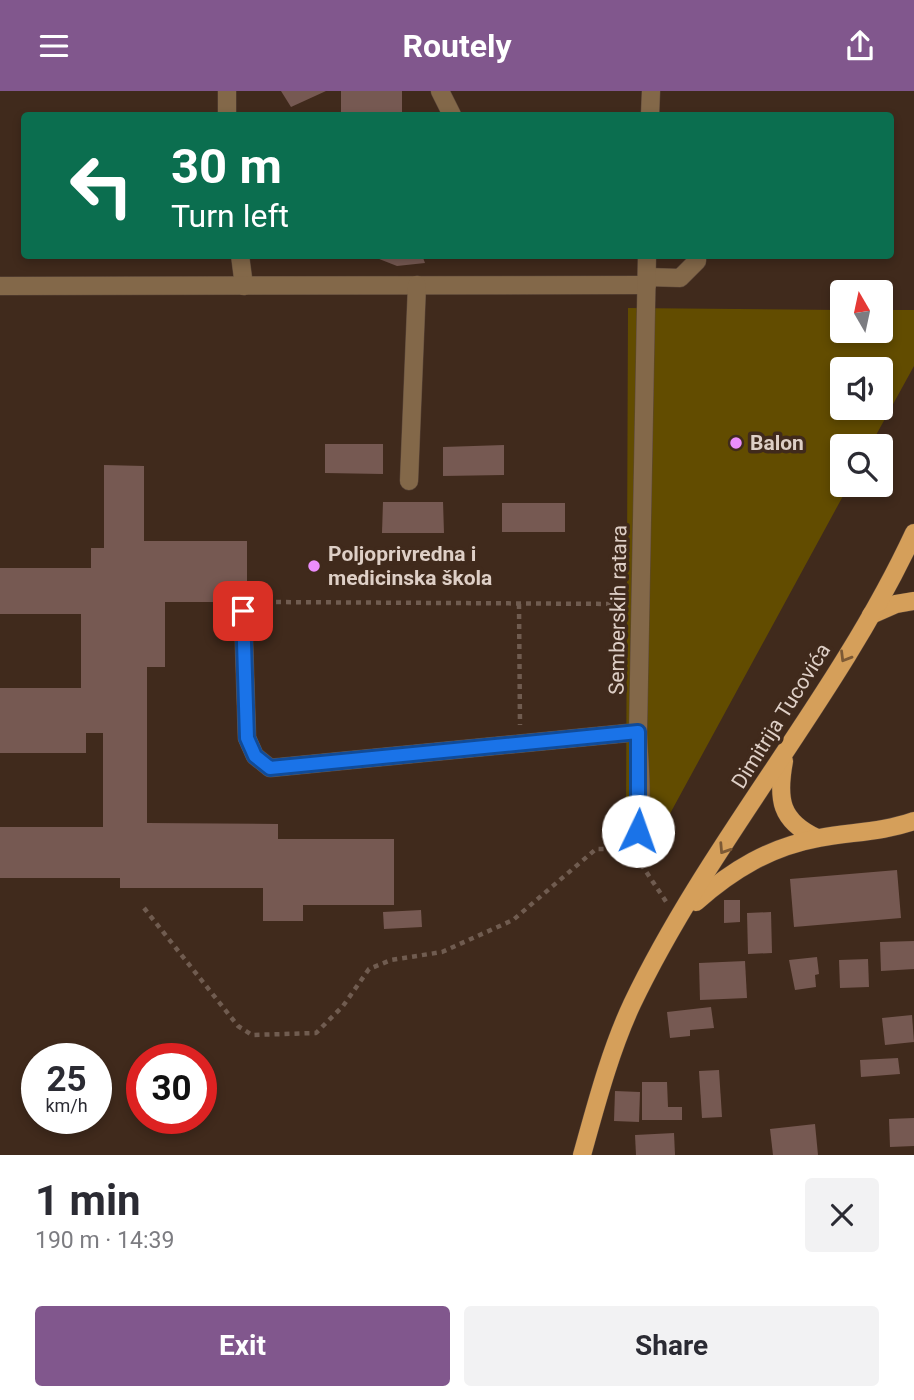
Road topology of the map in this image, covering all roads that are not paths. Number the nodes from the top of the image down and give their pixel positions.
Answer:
1 (227, 91) edge
2 (440, 91) edge
3 (650, 91) edge
4 (227, 112) edge
5 (450, 112) edge
6 (650, 112) edge
7 (241, 259) edge
8 (648, 259) edge
9 (697, 259) edge
10 (647, 281) junction
11 (417, 285) junction
12 (0, 286) edge
13 (244, 286) junction
14 (409, 481) dead end
15 (914, 533) edge
16 (914, 601) edge
17 (243, 611) dead end
18 (871, 615) junction
19 (638, 732) junction
20 (786, 754) junction
21 (914, 821) edge
22 (892, 829) junction
23 (914, 834) edge
24 (817, 838) junction
25 (630, 848) road end
26 (678, 919) junction
27 (582, 1155) edge

1 - 4 street
2 - 5 street
3 - 6 street
7 - 13 street
8 - 10 street, Semberskih ratara
9 - 10 street
10 - 11 street
10 - 19 street, Semberskih ratara
11 - 13 street
11 - 14 street
12 - 13 street
15 - 18 main road, Dimitrija Tucovića
16 - 18 main road
17 - 19 street
18 -> 20 main road, Dimitrija Tucovića
19 - 25 street, Semberskih ratara
20 - 24 main road
20 -> 26 main road, Dimitrija Tucovića
21 - 22 main road, Dimitrija Tucovića
22 - 23 main road, Dimitrija Tucovića
22 - 24 main road, Dimitrija Tucovića
24 - 26 main road, Dimitrija Tucovića
26 - 27 main road, Dimitrija Tucovića

